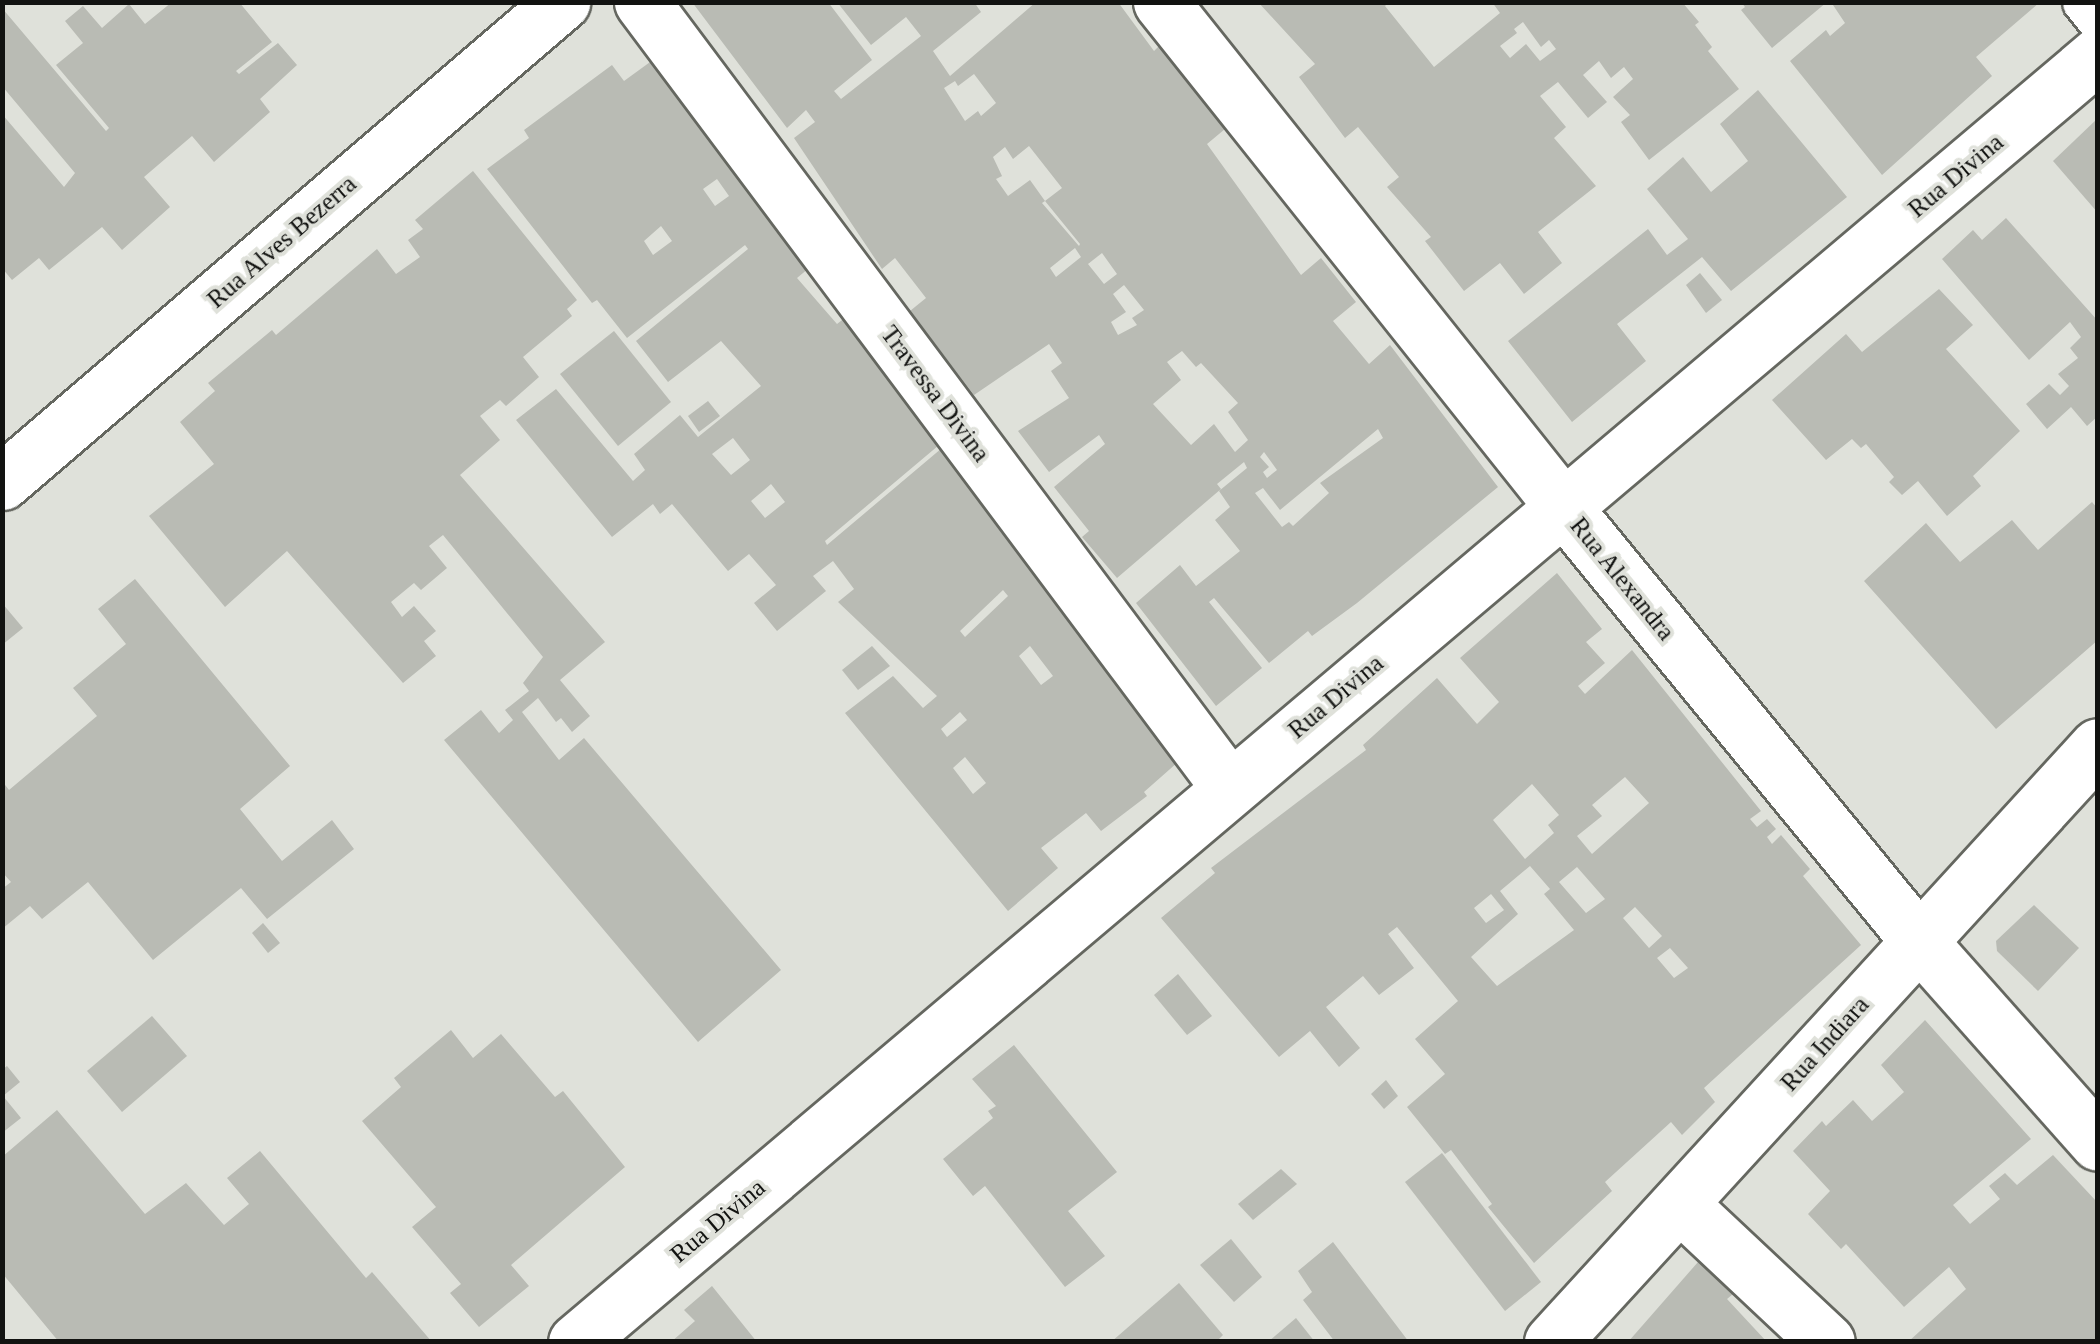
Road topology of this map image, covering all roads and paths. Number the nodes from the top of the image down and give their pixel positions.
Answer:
1 (562, 2) edge
2 (642, 2) edge
3 (1161, 2) edge
4 (2084, 2) edge
5 (2098, 19) edge
6 (2098, 55) edge
7 (2, 482) edge
8 (1564, 508) junction
9 (2098, 746) edge
10 (1228, 786) junction
11 (1918, 940) junction
12 (2098, 1143) edge
13 (1681, 1204) junction
14 (586, 1338) edge
15 (1552, 1342) edge
16 (1827, 1342) edge

1 - 7 street, Rua Alves Bezerra
2 - 10 street, Travessa Divina
3 - 8 street, Rua Alexandra
4 - 5 lane
6 - 8 street, Rua Divina
8 - 10 street, Rua Divina
8 - 11 street, Rua Alexandra
9 - 11 street, Rua Indiara
10 - 14 street, Rua Divina
11 - 12 street, Rua Alexandra
11 - 13 street, Rua Indiara
13 - 15 street, Rua Indiara
13 - 16 street

